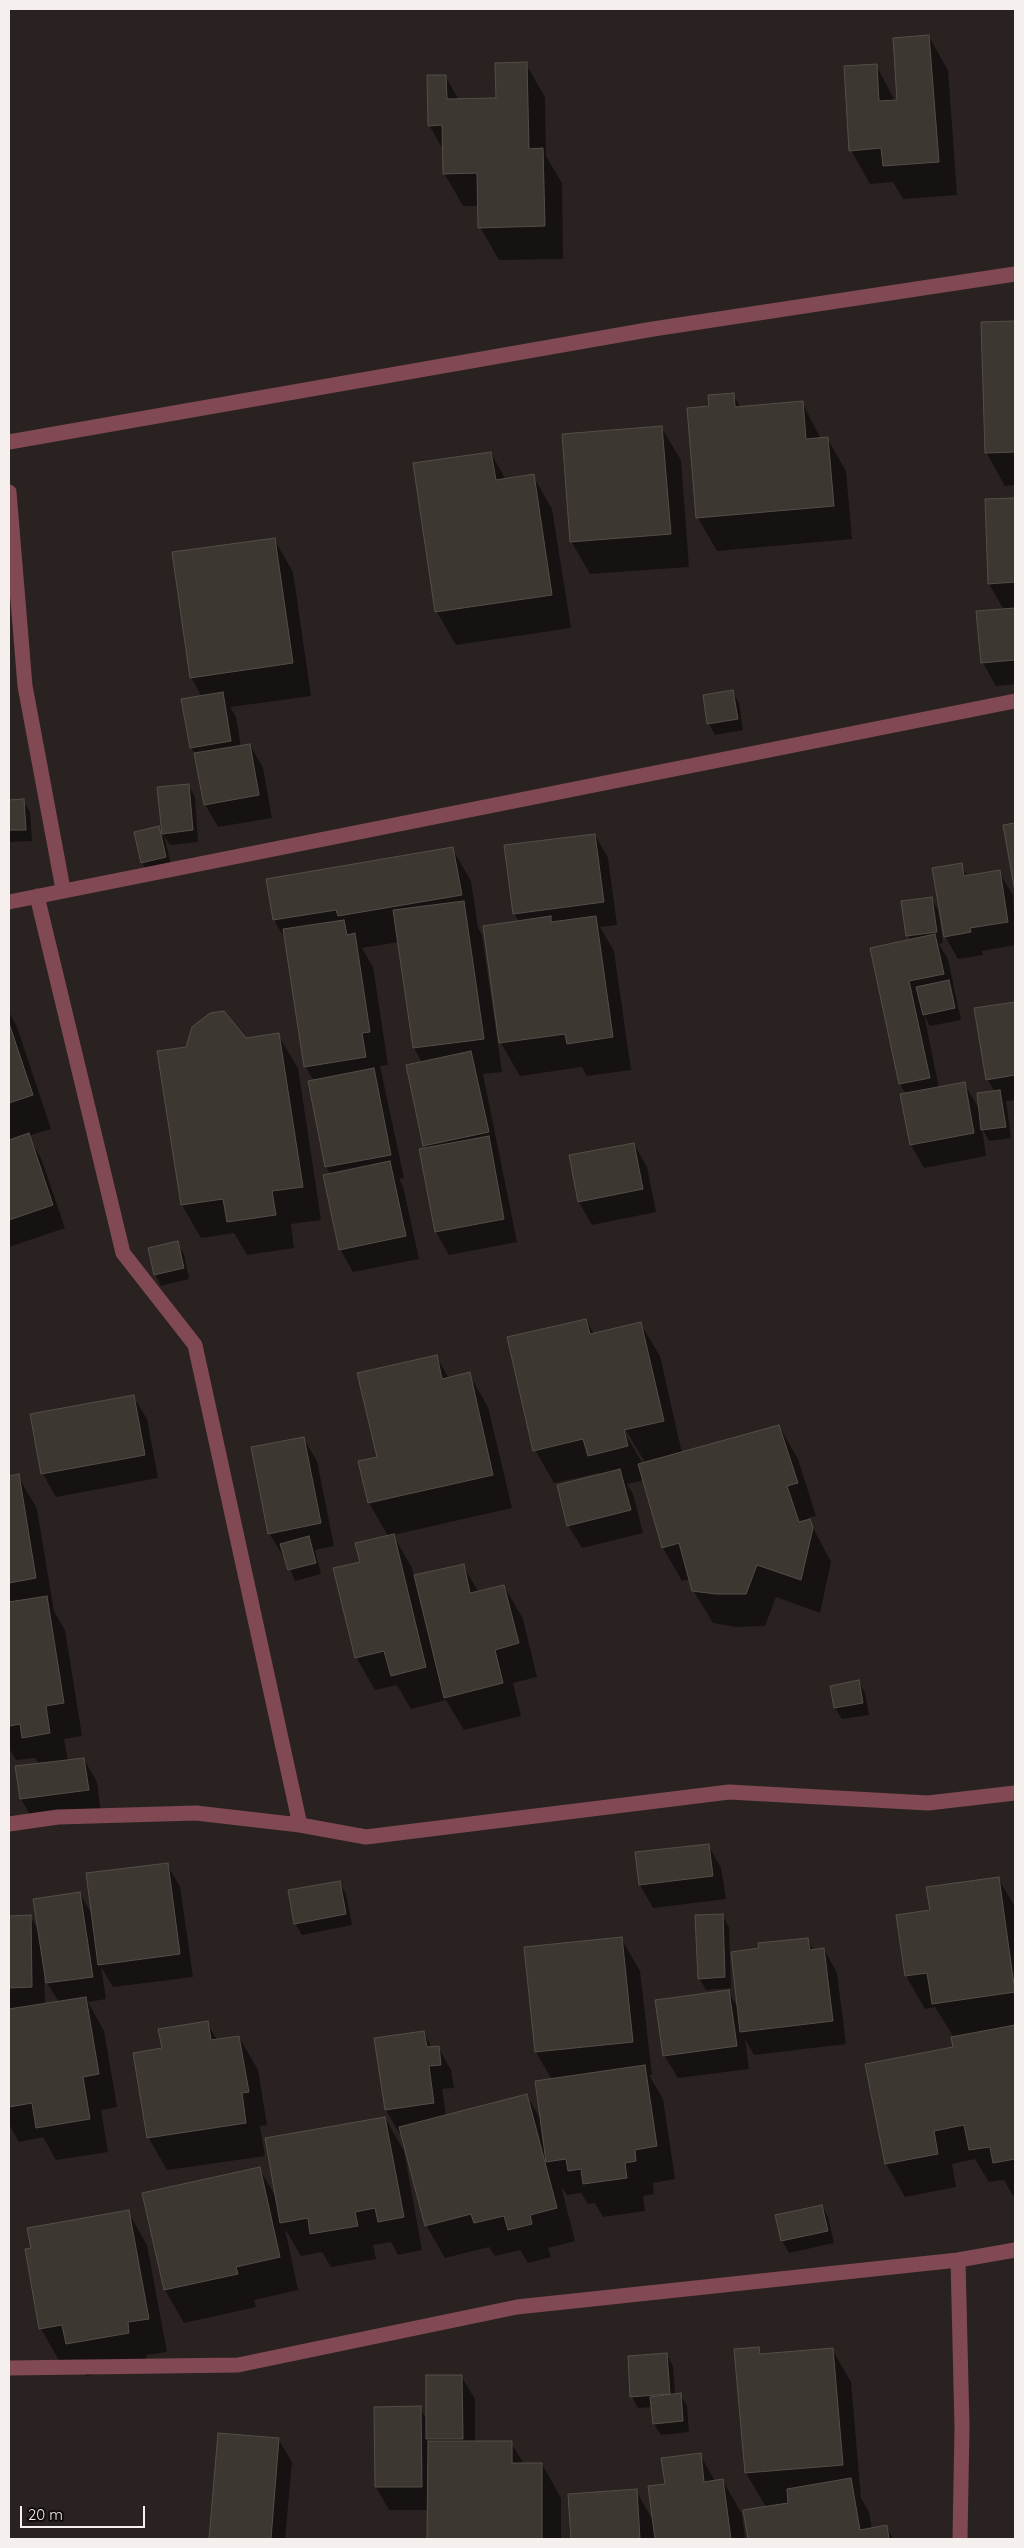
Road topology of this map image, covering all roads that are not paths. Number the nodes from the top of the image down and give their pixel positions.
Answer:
1 (1015, 274) edge
2 (9, 442) edge
3 (9, 492) edge
4 (1015, 701) edge
5 (63, 889) junction
6 (37, 896) junction
7 (9, 902) edge
8 (1015, 1793) edge
9 (9, 1824) edge
10 (300, 1825) junction
11 (1015, 2250) edge
12 (958, 2260) junction
13 (9, 2368) edge
14 (960, 2539) edge

1 - 2 street
3 - 5 street
4 - 5 street
5 - 6 street
6 - 7 street
6 - 10 street
8 - 10 street
9 - 10 street
11 - 12 street
12 - 13 street
12 - 14 street

